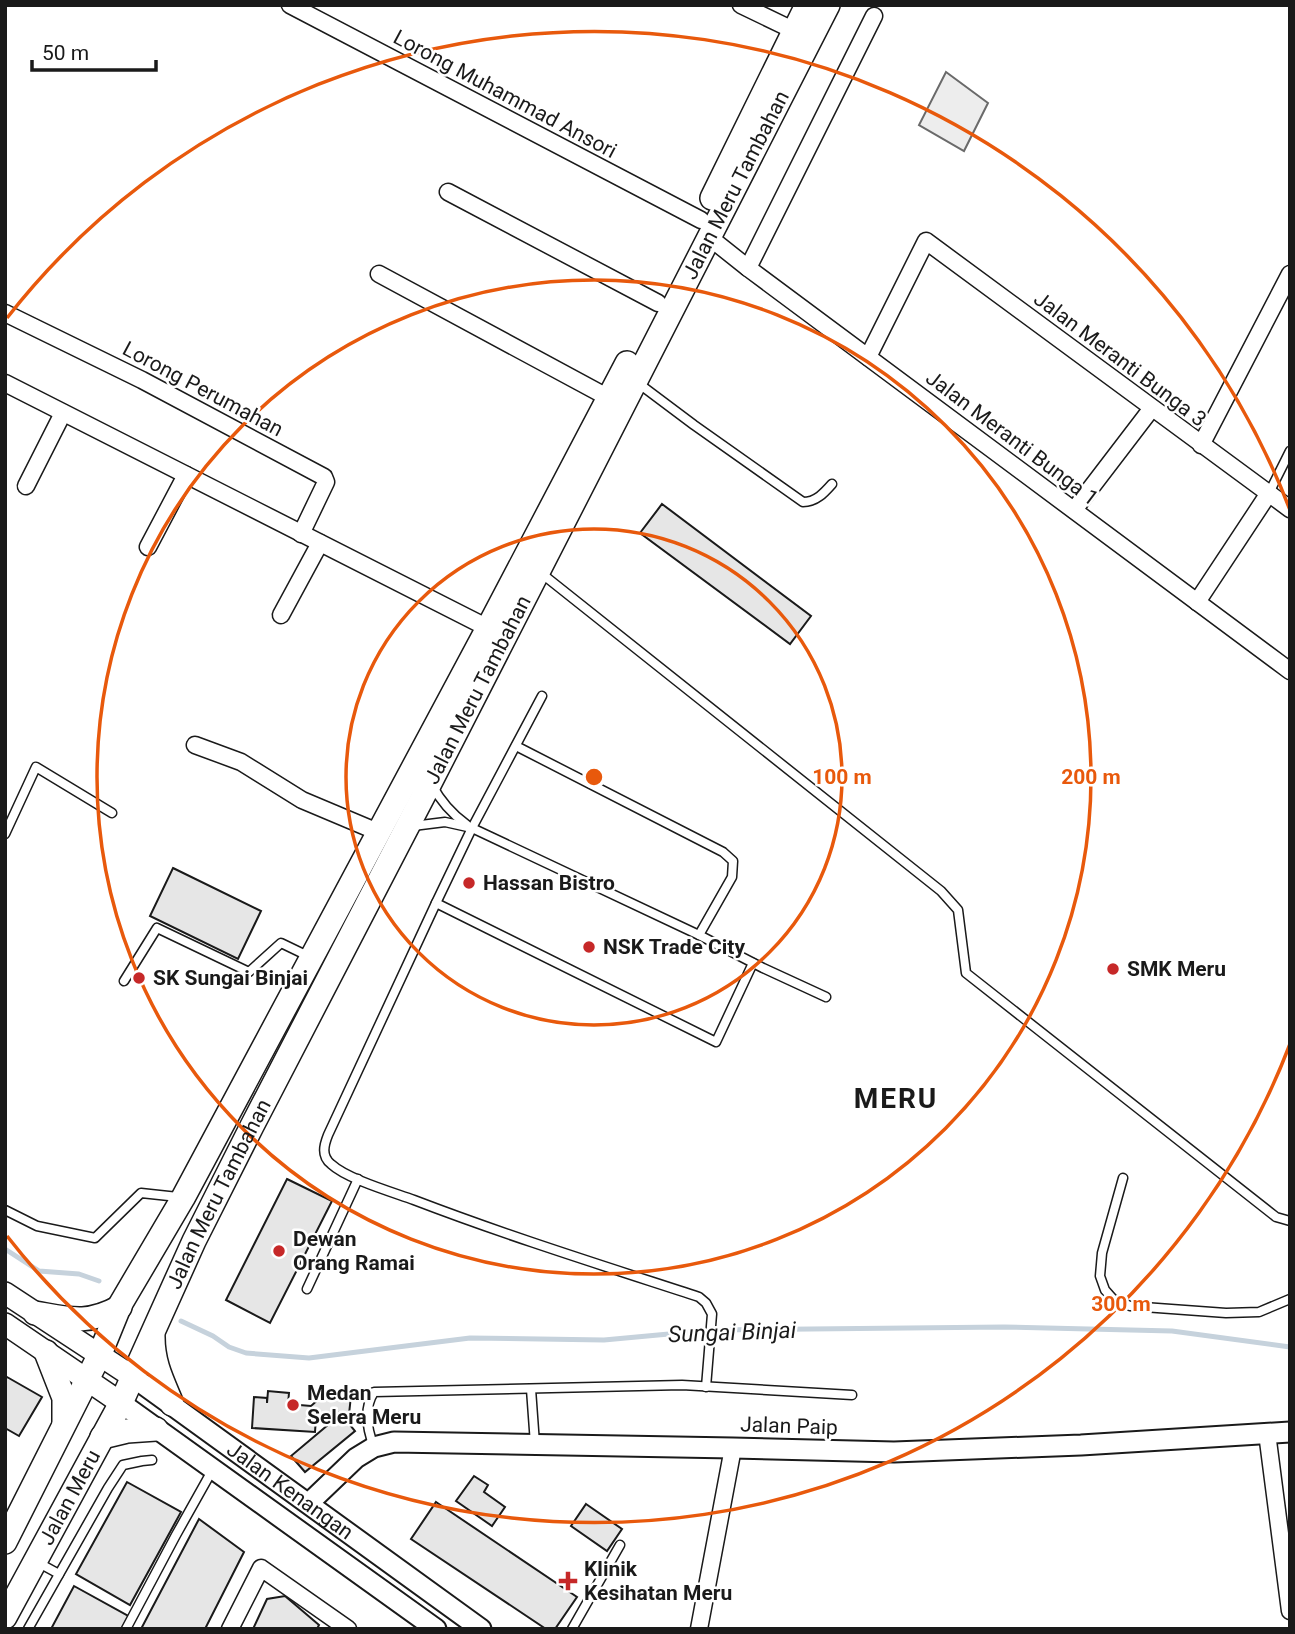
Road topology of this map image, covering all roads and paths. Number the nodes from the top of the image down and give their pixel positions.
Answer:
1 (290, 5) edge
2 (741, 5) edge
3 (807, 5) edge
4 (828, 5) edge
5 (874, 16) dead end
6 (795, 31) junction
7 (449, 192) dead end
8 (705, 228) junction
9 (748, 268) junction
10 (379, 274) dead end
11 (1290, 274) edge
12 (658, 303) junction
13 (5, 313) edge
14 (868, 357) junction
15 (635, 381) junction
16 (5, 383) edge
17 (609, 398) junction
18 (1152, 408) junction
19 (63, 413) junction
20 (1201, 445) junction
21 (1290, 451) edge
22 (186, 475) junction
23 (832, 484) dead end
24 (26, 486) dead end
25 (1269, 493) junction
26 (1290, 509) edge
27 (1074, 510) junction
28 (301, 534) junction
29 (320, 543) junction
30 (148, 547) dead end
31 (538, 571) junction
32 (1197, 602) junction
33 (281, 615) dead end
34 (488, 628) junction
35 (1290, 671) edge
36 (542, 696) dead end
37 (195, 745) dead end
38 (516, 746) junction
39 (430, 783) junction
40 (111, 813) dead end
41 (408, 827) junction
42 (472, 828) junction
43 (377, 832) junction
44 (5, 834) edge
45 (436, 903) junction
46 (699, 934) junction
47 (311, 957) junction
48 (753, 963) junction
49 (124, 981) dead end
50 (826, 997) dead end
51 (1123, 1178) dead end
52 (358, 1179) junction
53 (183, 1198) junction
54 (5, 1210) edge
55 (1290, 1221) edge
56 (307, 1289) dead end
57 (5, 1293) edge
58 (1290, 1299) edge
59 (120, 1306) junction
60 (35, 1313) junction
61 (5, 1324) edge
62 (154, 1329) junction
63 (46, 1352) junction
64 (100, 1354) junction
65 (133, 1377) junction
66 (87, 1380) junction
67 (706, 1387) junction
68 (531, 1389) junction
69 (852, 1395) dead end
70 (121, 1403) junction
71 (172, 1404) junction
72 (64, 1426) junction
73 (156, 1429) junction
74 (1290, 1432) edge
75 (1267, 1433) junction
76 (102, 1437) junction
77 (535, 1444) junction
78 (374, 1447) junction
79 (733, 1448) junction
80 (152, 1460) dead end
81 (213, 1469) junction
82 (309, 1503) junction
83 (5, 1542) edge
84 (620, 1545) dead end
85 (35, 1561) junction
86 (59, 1574) junction
87 (1290, 1611) edge
88 (5, 1617) edge
89 (28, 1629) edge
90 (126, 1629) edge
91 (230, 1629) edge
92 (348, 1629) edge
93 (436, 1629) edge
94 (481, 1629) edge
95 (572, 1629) edge
96 (699, 1629) edge

1 - 8 street, Lorong Muhammad Ansori
2 - 6 street
3 - 6 main road, Jalan Meru Tambahan
4 - 8 main road, Jalan Meru Tambahan
5 - 9 street
6 - 8 main road, Jalan Meru Tambahan
7 - 12 street
8 - 9 street, Jalan Meranti Bunga 1
8 - 12 main road, Jalan Meru Tambahan
8 - 15 main road, Jalan Meru Tambahan
9 - 14 street, Jalan Meranti Bunga 1
10 - 17 street
11 - 20 street
12 - 17 main road, Jalan Meru Tambahan
13 - 28 street, Lorong Perumahan
14 - 18 street, Jalan Meranti Bunga 3
14 - 27 street, Jalan Meranti Bunga 1
15 - 23 lane
15 - 31 main road, Jalan Meru Tambahan
16 - 19 street
17 - 34 main road, Jalan Meru Tambahan
18 - 20 street, Jalan Meranti Bunga 3
18 - 27 street
19 - 22 street
19 - 24 street
20 - 25 street, Jalan Meranti Bunga 3
21 - 25 lane
22 - 28 street
22 - 30 street
25 - 26 street, Jalan Meranti Bunga 3
25 - 32 street
27 - 32 street, Jalan Meranti Bunga 1
28 - 29 street
29 - 33 street
29 - 34 street
31 - 39 main road, Jalan Meru Tambahan
31 - 55 lane
32 - 35 street, Jalan Meranti Bunga 1
34 - 43 main road, Jalan Meru Tambahan
36 - 38 lane
37 - 43 street
38 - 42 lane
38 - 46 lane
39 - 41 main road, Jalan Meru Tambahan
39 - 42 lane
40 - 44 lane
41 - 42 lane
41 - 62 main road, Jalan Meru Tambahan
42 - 45 lane
42 - 46 lane
43 - 47 main road, Jalan Meru Tambahan
45 - 48 lane
45 - 52 lane
46 - 48 lane
47 - 49 lane
47 - 53 main road, Jalan Meru Tambahan
48 - 50 lane
51 - 58 lane
52 - 56 lane
52 - 67 lane
53 - 54 lane
53 - 59 main road, Jalan Meru Tambahan
57 - 60 main road, Jalan Kenangan
59 - 60 main road
59 - 64 main road, Jalan Meru Tambahan
60 - 64 main road, Jalan Kenangan
61 - 63 main road, Jalan Kenangan
62 - 65 main road, Jalan Meru Tambahan
62 - 71 main road
63 - 66 main road, Jalan Kenangan
63 - 72 main road
64 - 65 main road, Jalan Kenangan
64 - 66 main road, Jalan Meru
65 - 70 main road, Jalan Meru
65 - 71 street, Jalan Kenangan
66 - 70 main road, Jalan Kenangan
66 - 72 main road, Jalan Meru
67 - 68 lane
67 - 69 lane
68 - 77 lane
68 - 78 lane
70 - 73 street, Jalan Kenangan
70 - 76 main road, Jalan Meru
71 - 82 street, Jalan Kenangan
72 - 83 main road, Jalan Meru
73 - 76 main road
73 - 81 street, Jalan Kenangan
74 - 75 street, Jalan Paip
75 - 79 street, Jalan Paip
75 - 87 street
76 - 85 main road, Jalan Meru
77 - 78 street, Jalan Paip
77 - 79 street, Jalan Paip
78 - 82 street, Jalan Paip
79 - 96 street
80 - 86 lane
81 - 90 lane
81 - 93 street, Jalan Kenangan
82 - 94 street, Jalan Kenangan
84 - 95 lane
85 - 86 lane
85 - 88 main road, Jalan Meru
86 - 89 lane
91 - 92 street

